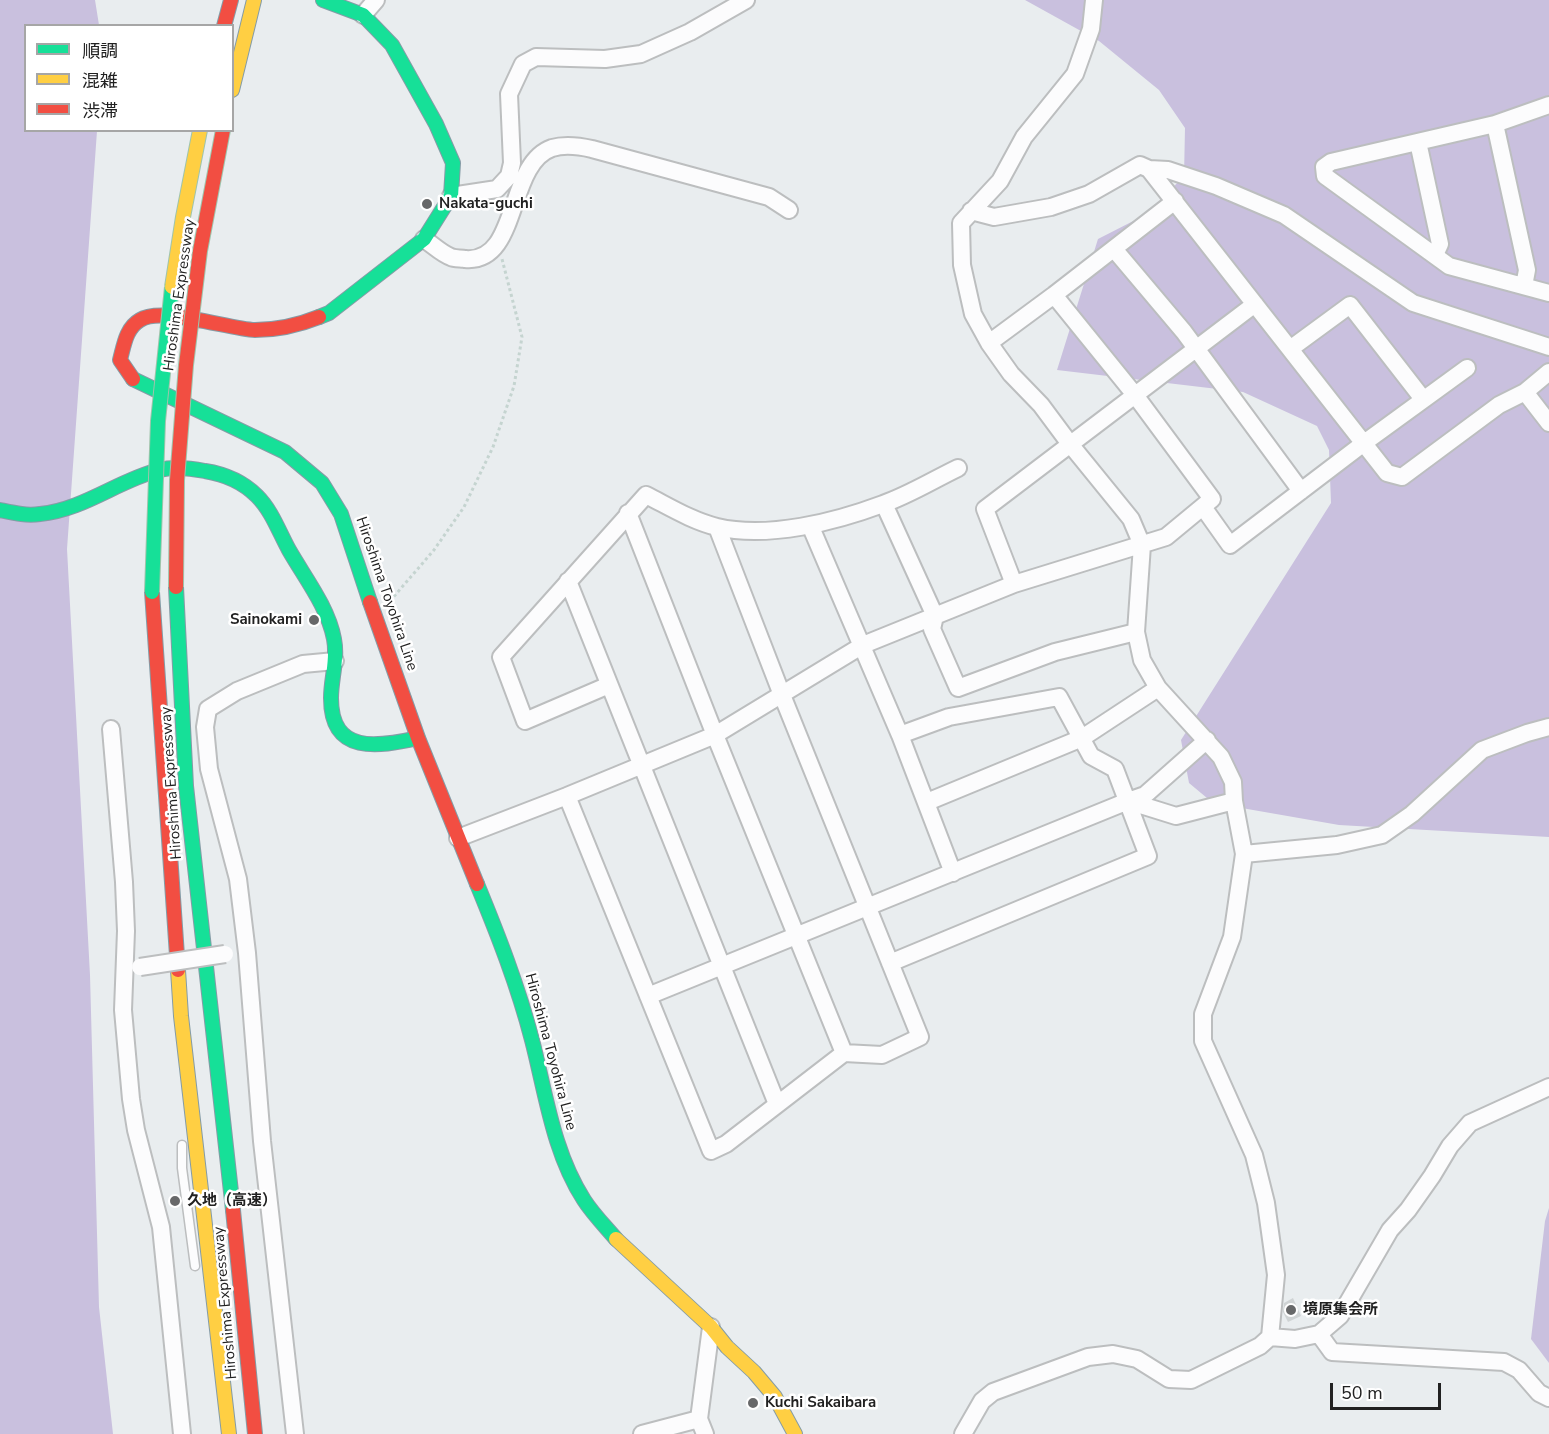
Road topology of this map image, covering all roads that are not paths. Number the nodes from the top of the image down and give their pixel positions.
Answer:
1 (231, 0) edge
2 (254, 0) edge
3 (323, 0) edge
4 (376, 0) edge
5 (746, 0) edge
6 (1094, 0) edge
7 (363, 15) junction
8 (225, 24) edge
9 (234, 82) edge
10 (1549, 105) edge
11 (1495, 124) junction
12 (200, 132) edge
13 (223, 132) edge
14 (1418, 142) junction
15 (1149, 169) junction
16 (451, 196) junction
17 (1175, 201) junction
18 (789, 210) dead end
19 (971, 211) junction
20 (424, 239) junction
21 (1114, 249) junction
22 (1435, 255) junction
23 (1524, 286) junction
24 (1549, 293) edge
25 (1054, 295) junction
26 (1255, 304) junction
27 (989, 343) junction
28 (1549, 347) edge
29 (1290, 349) junction
30 (1197, 350) junction
31 (1467, 368) dead end
32 (1549, 372) edge
33 (1525, 392) junction
34 (1135, 395) junction
35 (1423, 399) junction
36 (1549, 423) edge
37 (1364, 443) junction
38 (1070, 444) junction
39 (958, 468) dead end
40 (1301, 491) junction
41 (884, 504) junction
42 (1203, 507) junction
43 (0, 510) edge
44 (628, 513) junction
45 (810, 525) junction
46 (717, 527) junction
47 (1142, 545) junction
48 (568, 582) junction
49 (1014, 584) junction
50 (934, 616) junction
51 (1137, 632) junction
52 (863, 645) junction
53 (335, 661) junction
54 (609, 685) junction
55 (1158, 688) junction
56 (782, 695) junction
57 (1549, 727) edge
58 (111, 729) dead end
59 (715, 735) junction
60 (900, 735) junction
61 (418, 738) junction
62 (1082, 738) junction
63 (1207, 740) junction
64 (640, 765) junction
65 (567, 796) junction
66 (1128, 801) junction
67 (1234, 801) junction
68 (927, 802) junction
69 (458, 838) junction
70 (1244, 854) junction
71 (953, 873) junction
72 (868, 907) junction
73 (796, 936) junction
74 (247, 953) junction
75 (890, 963) junction
76 (206, 966) junction
77 (133, 967) junction
78 (722, 967) junction
79 (648, 996) junction
80 (181, 1016) junction
81 (844, 1053) junction
82 (1549, 1087) edge
83 (230, 1091) dead end
84 (777, 1104) junction
85 (182, 1110) dead end
86 (234, 1125) dead end
87 (182, 1133) dead end
88 (231, 1192) junction
89 (196, 1274) dead end
90 (711, 1328) junction
91 (207, 1331) dead end
92 (1319, 1334) junction
93 (1270, 1337) junction
94 (1549, 1398) edge
95 (702, 1426) edge
96 (182, 1434) edge
97 (228, 1434) edge
98 (255, 1434) edge
99 (295, 1434) edge
100 (642, 1434) edge
101 (795, 1434) edge
102 (963, 1434) edge

1 - 8 main road
2 - 9 main road
3 - 7 main road, Hiroshima Toyohira Line
4 - 7 street
5 - 16 street
6 - 19 street
7 - 16 main road, Hiroshima Toyohira Line
10 - 11 street
11 - 14 street
11 - 23 street
12 - 80 main road, Hiroshima Expressway, bridge
13 - 76 main road, Hiroshima Expressway, bridge
14 - 22 street
14 - 22 street
15 - 17 street
15 - 19 street
15 - 28 street
16 - 20 main road, Hiroshima Toyohira Line
17 - 21 street
17 - 26 street
18 - 20 street
19 - 27 street
20 - 61 main road, Hiroshima Toyohira Line
21 - 25 street
21 - 30 street
22 - 23 street
23 - 24 street
25 - 27 street
25 - 34 street
26 - 29 street
26 - 30 street
27 - 38 street
29 - 35 street
29 - 37 street
30 - 34 street
30 - 40 street
31 - 35 street
32 - 33 street
33 - 36 street
33 - 37 street
34 - 38 street
34 - 42 street
35 - 37 street
37 - 40 street
38 - 47 street
38 - 49 street
39 - 41 street
40 - 42 street
41 - 45 street
41 - 50 street
42 - 47 street
43 - 53 main road
44 - 46 street
44 - 48 street
44 - 59 street
45 - 46 street
45 - 52 street
46 - 56 street
47 - 49 street
47 - 51 street
48 - 54 street
48 - 54 street
49 - 50 street
50 - 51 street
50 - 52 street
51 - 55 street
52 - 56 street
52 - 60 street
53 - 61 main road
53 - 74 street
54 - 64 street
55 - 62 street
55 - 63 street
56 - 59 street
56 - 72 street
57 - 70 street
58 - 77 street
59 - 64 street
59 - 73 street
60 - 62 street
60 - 68 street
61 - 69 main road, Hiroshima Toyohira Line
62 - 66 street
62 - 68 street
63 - 66 street
63 - 67 street
64 - 65 street
64 - 78 street
65 - 69 street
65 - 79 street
66 - 67 street
66 - 71 street
66 - 75 street
67 - 70 street
68 - 71 street
69 - 90 main road, Hiroshima Toyohira Line
70 - 93 street
71 - 72 street
72 - 73 street
72 - 75 street
73 - 78 street
73 - 81 street
74 - 77 street, bridge
74 - 99 street
75 - 81 street
76 - 83 lane
76 - 88 main road, Hiroshima Expressway
77 - 96 street
78 - 79 street
78 - 84 street
79 - 84 street
80 - 85 lane
80 - 97 main road, Hiroshima Expressway
81 - 84 street
82 - 92 street
86 - 88 lane
87 - 89 lane
88 - 98 main road, Hiroshima Expressway
90 - 95 street
90 - 101 main road, Hiroshima Toyohira Line
91 - 97 lane
92 - 93 street
92 - 94 street
93 - 102 street
95 - 100 street

